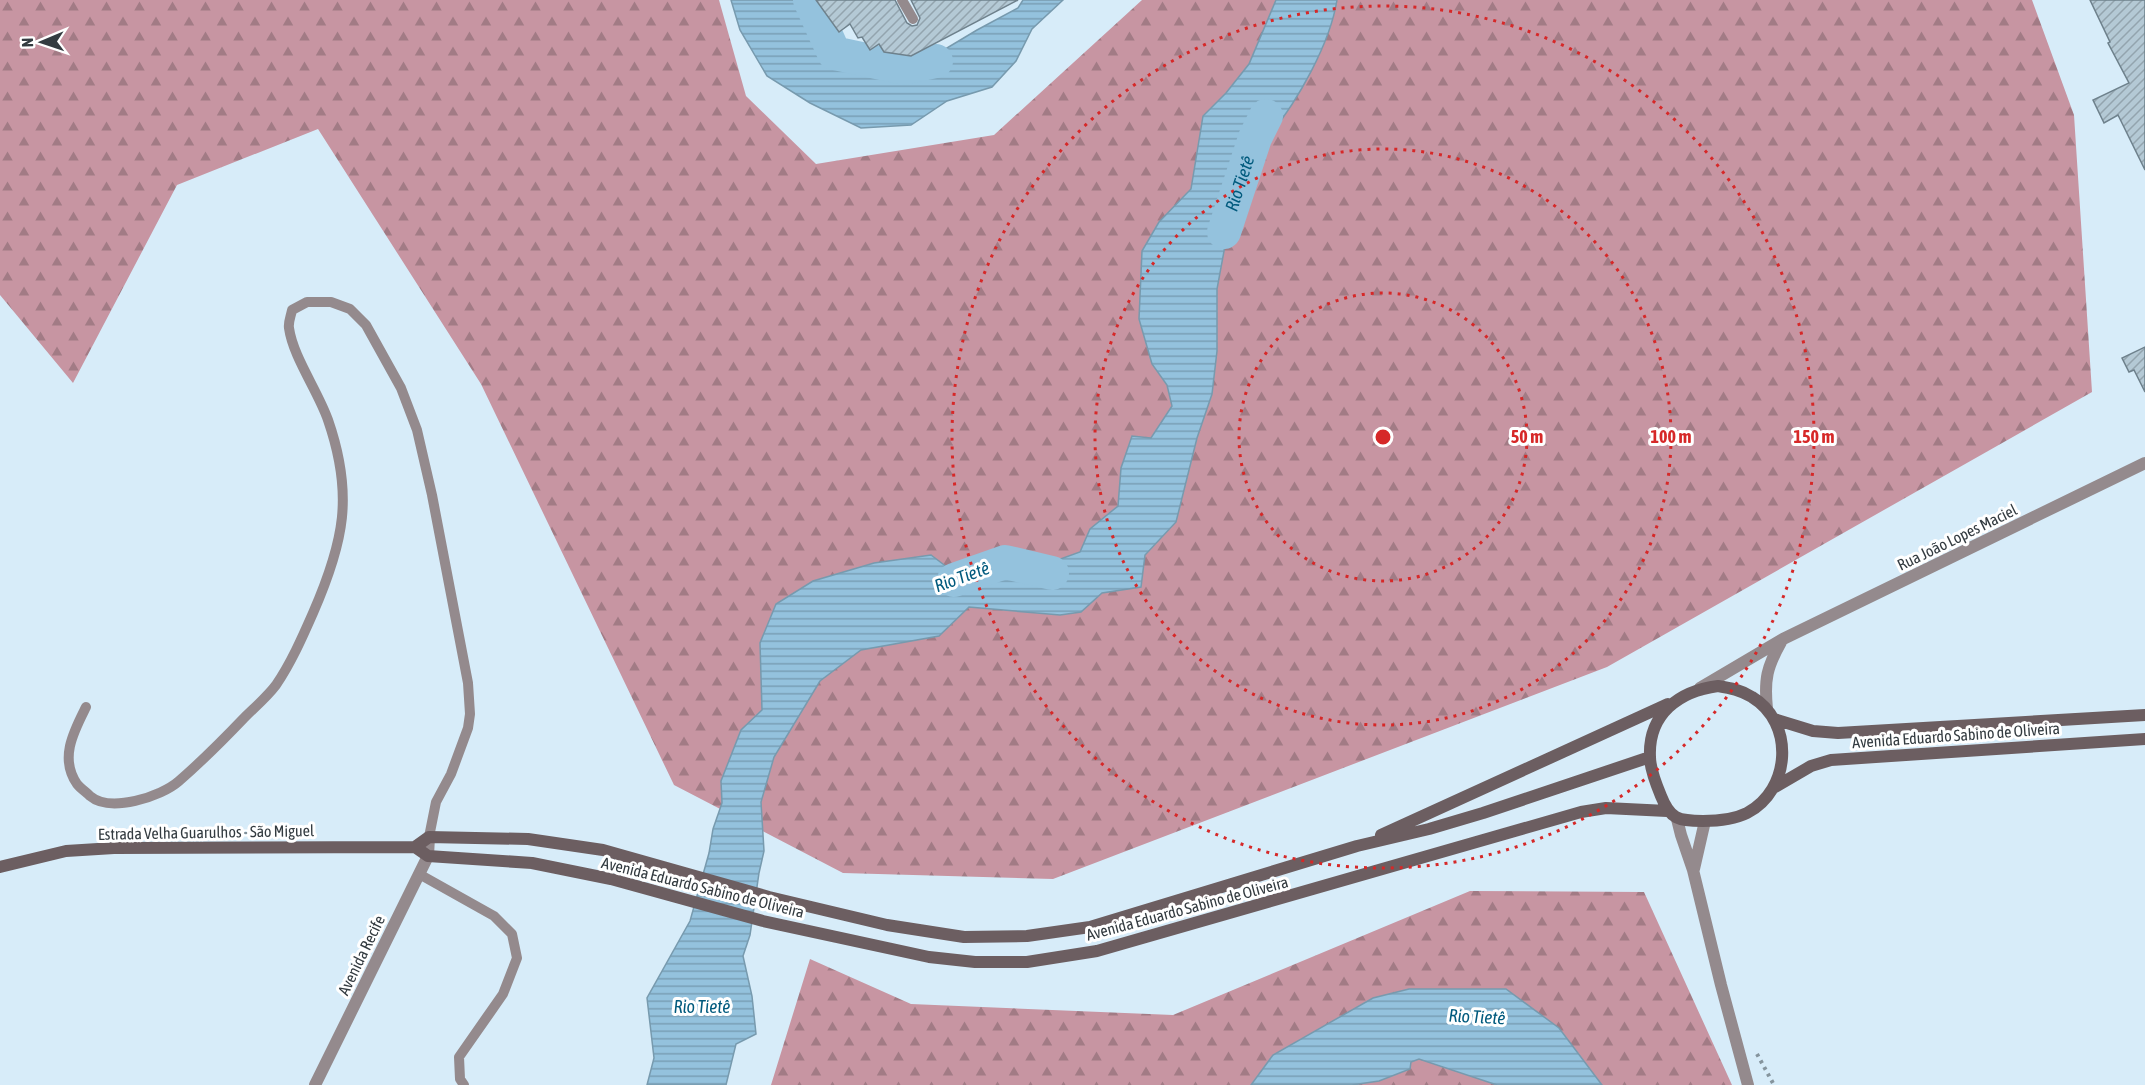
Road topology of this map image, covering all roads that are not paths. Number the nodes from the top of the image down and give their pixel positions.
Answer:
1 (902, 0) edge
2 (913, 19) dead end
3 (2145, 464) edge
4 (1783, 639) junction
5 (1700, 688) junction
6 (1675, 701) junction
7 (86, 707) dead end
8 (1770, 714) junction
9 (2145, 714) edge
10 (2145, 739) edge
11 (1650, 757) junction
12 (1775, 787) junction
13 (1667, 811) junction
14 (1677, 819) junction
15 (1705, 821) junction
16 (429, 837) junction
17 (1357, 846) junction
18 (415, 847) junction
19 (428, 856) junction
20 (0, 867) edge
21 (1693, 870) junction
22 (419, 874) junction
23 (315, 1085) edge
24 (464, 1085) edge
25 (1748, 1085) edge

1 - 2 lane
3 - 4 street, Rua João Lopes Maciel
4 - 5 street, Rua João Lopes Maciel
4 - 8 street
5 - 6 main road
5 - 8 main road
6 - 11 main road
6 - 17 main road
7 - 16 lane
8 - 9 main road, Avenida Eduardo Sabino de Oliveira
8 - 12 main road
10 - 12 main road, Avenida Eduardo Sabino de Oliveira
11 - 13 main road
11 - 17 main road
12 - 15 main road
13 - 14 main road
13 - 19 main road, Avenida Eduardo Sabino de Oliveira
14 - 15 main road
14 - 21 street
15 - 21 street
16 - 17 main road, Avenida Eduardo Sabino de Oliveira
16 - 18 main road
16 - 19 street, Avenida Recife
18 - 19 main road
18 - 20 main road, Estrada Velha Guarulhos - São Miguel
19 - 22 street, Avenida Recife
21 - 25 street
22 - 23 street, Avenida Recife
22 - 24 lane

